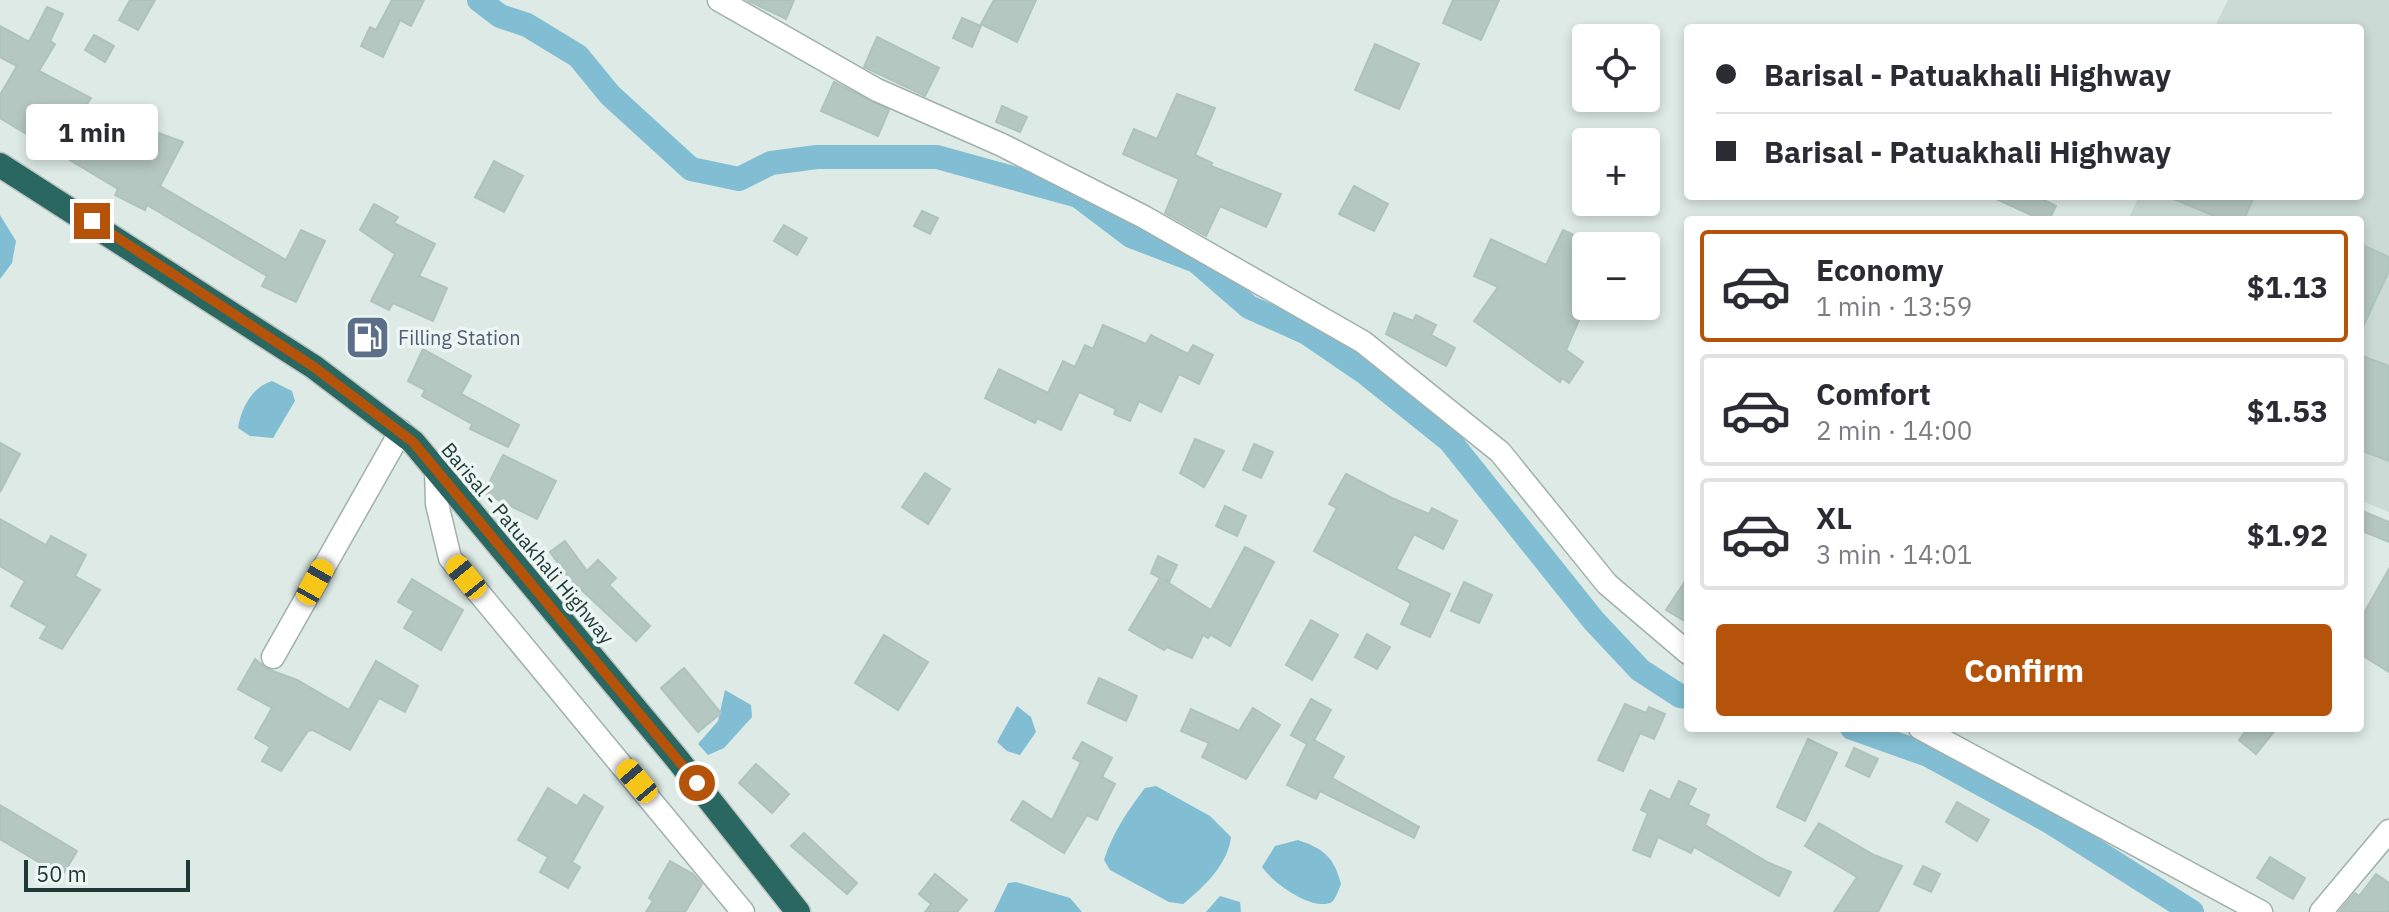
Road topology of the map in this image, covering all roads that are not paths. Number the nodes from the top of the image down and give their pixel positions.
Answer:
1 (719, 0) edge
2 (0, 165) edge
3 (401, 431) junction
4 (436, 466) junction
5 (1684, 650) edge
6 (273, 657) dead end
7 (1927, 732) edge
8 (2389, 831) edge
9 (743, 912) edge
10 (798, 912) edge
11 (2261, 912) edge
12 (2321, 912) edge

1 - 5 street
2 - 3 highway, Barisal - Patuakhali Highway
3 - 4 highway, Barisal - Patuakhali Highway
3 - 6 street
4 - 9 street
4 - 10 highway, Barisal - Patuakhali Highway
7 - 11 street
8 - 12 street

